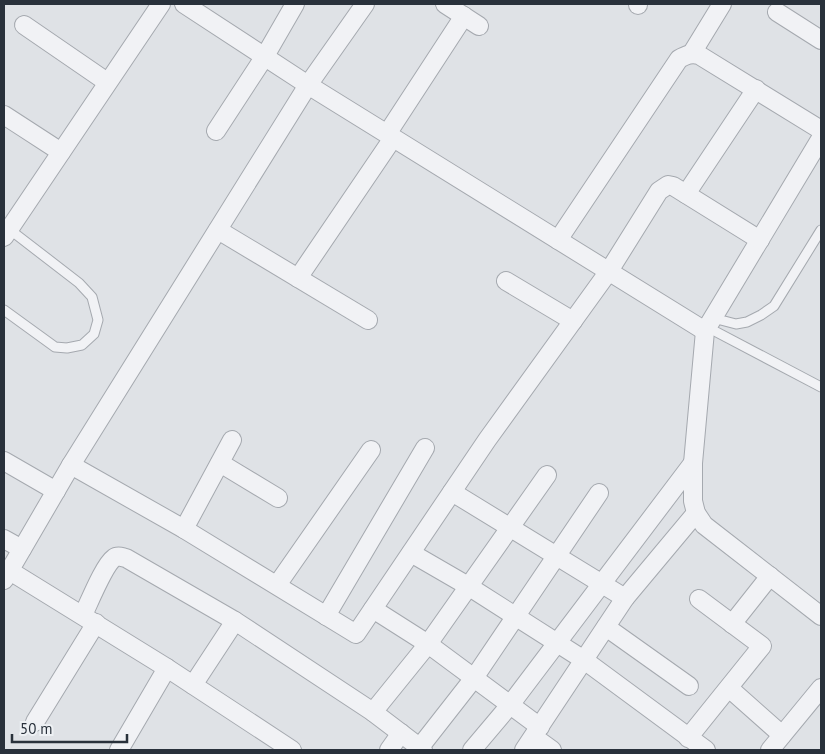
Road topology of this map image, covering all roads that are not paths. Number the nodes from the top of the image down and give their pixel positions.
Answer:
1 (161, 4) edge
2 (184, 4) edge
3 (295, 4) edge
4 (445, 4) edge
5 (360, 5) edge
6 (714, 6) edge
7 (777, 12) dead end
8 (24, 26) dead end
9 (821, 40) edge
10 (692, 53) junction
11 (265, 56) junction
12 (107, 82) junction
13 (308, 85) junction
14 (756, 89) junction
15 (4, 115) edge
16 (821, 130) edge
17 (216, 131) dead end
18 (390, 136) junction
19 (821, 138) edge
20 (61, 152) junction
21 (686, 194) junction
22 (218, 230) junction
23 (821, 230) edge
24 (6, 233) edge
25 (558, 240) junction
26 (760, 240) junction
27 (609, 271) junction
28 (298, 278) junction
29 (506, 281) dead end
30 (4, 310) edge
31 (368, 320) dead end
32 (573, 320) junction
33 (708, 326) junction
34 (821, 387) edge
35 (232, 440) dead end
36 (425, 448) dead end
37 (371, 450) dead end
38 (4, 461) edge
39 (220, 463) junction
40 (693, 463) junction
41 (71, 465) junction
42 (547, 475) dead end
43 (56, 491) junction
44 (452, 492) junction
45 (599, 494) dead end
46 (278, 498) dead end
47 (696, 513) junction
48 (510, 527) junction
49 (184, 529) junction
50 (4, 539) edge
51 (22, 549) junction
52 (410, 553) junction
53 (556, 556) junction
54 (7, 576) edge
55 (770, 576) junction
56 (602, 584) junction
57 (276, 585) junction
58 (468, 586) junction
59 (625, 598) junction
60 (699, 599) dead end
61 (373, 609) junction
62 (326, 616) junction
63 (516, 616) junction
64 (821, 616) edge
65 (89, 619) junction
66 (235, 621) junction
67 (732, 624) junction
68 (606, 627) junction
69 (558, 643) junction
70 (428, 644) junction
71 (584, 660) junction
72 (167, 668) junction
73 (474, 678) junction
74 (193, 685) junction
75 (689, 686) dead end
76 (729, 688) junction
77 (821, 688) edge
78 (510, 705) junction
79 (373, 712) junction
80 (36, 722) dead end
81 (401, 733) junction
82 (533, 738) edge
83 (688, 738) junction
84 (780, 744) edge
85 (422, 749) edge
86 (119, 750) edge
87 (292, 750) edge
88 (389, 750) edge
89 (472, 750) edge
90 (552, 750) edge
91 (706, 750) edge

1 - 12 street
2 - 11 street
3 - 11 street
4 - 18 street
5 - 13 street
6 - 10 street
7 - 9 street
8 - 12 street
10 - 14 street
10 - 25 street
11 - 13 street
11 - 17 street
12 - 20 street
13 - 18 street
13 - 22 street
14 - 16 street
14 - 21 street
15 - 20 street
18 - 25 street
18 - 28 street
19 - 26 street
20 - 24 street
21 - 26 street
21 - 27 street
22 - 28 street
22 - 41 street
23 - 33 lane
24 - 30 lane
25 - 27 street
26 - 33 street
27 - 32 street
27 - 33 street
28 - 31 street
29 - 32 street
32 - 44 street
33 - 34 lane
33 - 40 street
35 - 39 street
36 - 62 street
37 - 57 street
38 - 43 street
39 - 46 street
39 - 49 street
40 - 47 street
40 - 56 street
41 - 43 street
41 - 49 street
42 - 48 street
43 - 51 street
44 - 48 street
44 - 52 street
45 - 53 street
47 - 55 street
47 - 59 street
48 - 53 street
48 - 58 street
49 - 57 street
50 - 51 street
51 - 54 street
52 - 58 street
52 - 61 street
53 - 56 street
53 - 63 street
54 - 65 street
55 - 64 street
55 - 67 street
56 - 59 street
56 - 69 street
57 - 62 street
58 - 63 street
58 - 70 street
59 - 68 street
60 - 67 street
61 - 62 street
61 - 70 street
63 - 69 street
63 - 73 street
65 - 66 street
65 - 72 street
65 - 80 street
66 - 74 street
66 - 79 street
67 - 76 street
68 - 71 street
68 - 75 street
69 - 71 street
69 - 78 street
70 - 73 street
70 - 79 street
71 - 82 street
71 - 83 street
72 - 74 street
72 - 86 street
73 - 78 street
73 - 85 street
74 - 87 street
76 - 83 street
76 - 84 street
77 - 84 street
78 - 82 street
78 - 89 street
79 - 81 street
81 - 85 street
81 - 88 street
82 - 90 street
83 - 91 street

